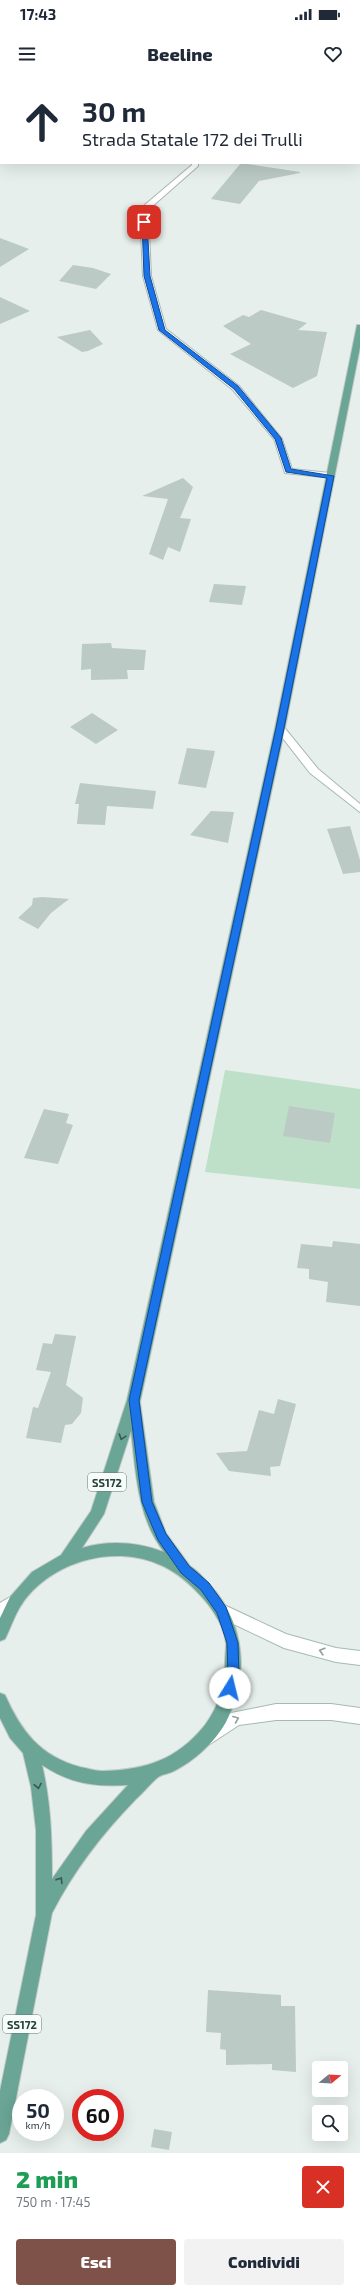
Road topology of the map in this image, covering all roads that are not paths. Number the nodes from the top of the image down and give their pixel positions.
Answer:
1 (195, 164) edge
2 (360, 328) edge
3 (330, 476) junction
4 (280, 728) junction
5 (360, 809) edge
6 (134, 1400) junction
7 (67, 1558) junction
8 (185, 1570) junction
9 (15, 1601) junction
10 (0, 1611) edge
11 (222, 1611) junction
12 (0, 1634) edge
13 (360, 1658) edge
14 (0, 1700) edge
15 (360, 1716) edge
16 (204, 1740) junction
17 (30, 1748) junction
18 (150, 1775) junction
19 (44, 1915) junction
20 (0, 2134) edge

1 - 3 street
2 - 3 main road, SS172
3 - 4 main road, SS172
4 - 5 street
4 - 6 main road, SS172
6 -> 7 main road, SS172
6 - 8 main road, SS172
7 - 8 main road
7 - 9 main road
8 - 11 main road
9 - 10 street
9 - 12 main road
13 -> 11 street
11 - 16 main road
14 - 17 main road
16 -> 15 street
16 - 18 main road
17 - 18 main road
17 -> 19 main road, SS172
19 -> 18 main road, SS172
19 - 20 main road, SS172

